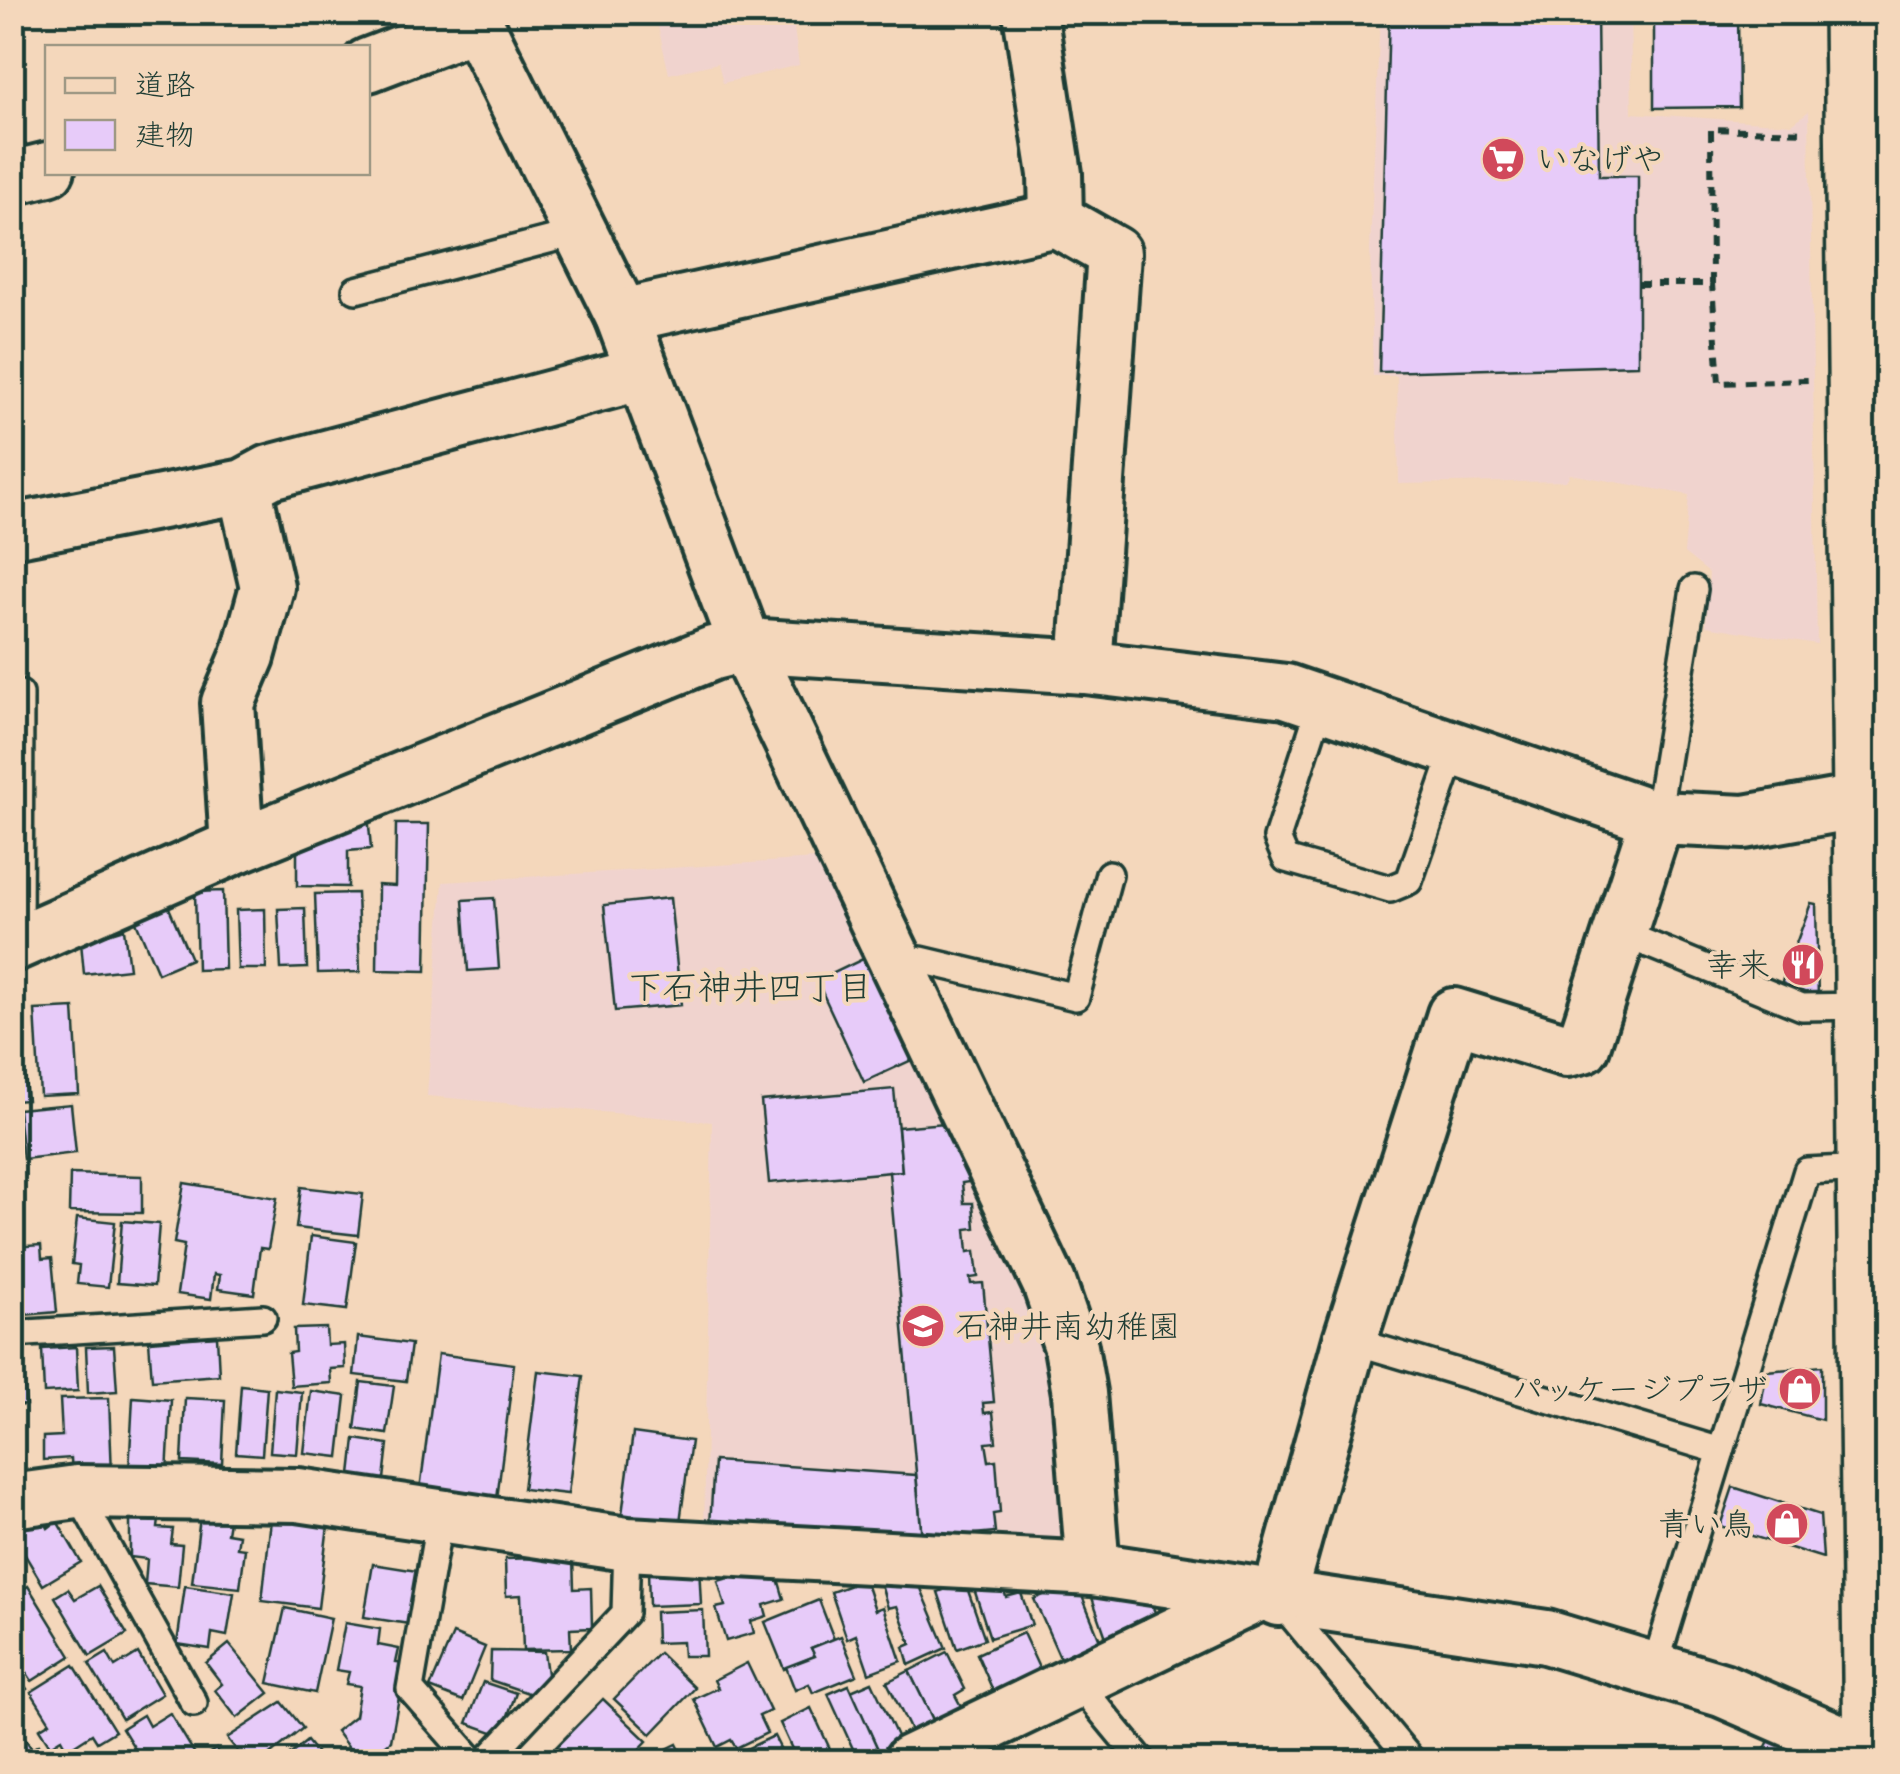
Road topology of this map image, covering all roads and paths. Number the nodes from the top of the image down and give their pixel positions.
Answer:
1 (1030, 12) edge
2 (1852, 12) edge
3 (475, 18) edge
4 (370, 63) edge
5 (1816, 132) dead end
6 (45, 170) edge
7 (12, 178) edge
8 (1056, 220) junction
9 (582, 231) junction
10 (1638, 284) dead end
11 (1712, 284) junction
12 (356, 290) dead end
13 (622, 316) junction
14 (643, 373) junction
15 (1819, 380) dead end
16 (244, 486) junction
17 (12, 531) edge
18 (1874, 536) edge
19 (1694, 588) dead end
20 (1875, 633) edge
21 (744, 644) junction
22 (1086, 667) junction
23 (20, 694) dead end
24 (1321, 703) junction
25 (1454, 749) junction
26 (1862, 801) junction
27 (1657, 818) junction
28 (238, 846) junction
29 (1108, 874) dead end
30 (1621, 933) junction
31 (16, 944) edge
32 (896, 968) junction
33 (1864, 1006) junction
34 (1865, 1168) junction
35 (263, 1318) dead end
36 (12, 1334) edge
37 (1350, 1340) junction
38 (1877, 1373) edge
39 (1721, 1451) junction
40 (77, 1492) junction
41 (12, 1500) edge
42 (440, 1516) junction
43 (627, 1544) junction
44 (1094, 1569) junction
45 (1266, 1598) junction
46 (1654, 1669) junction
47 (1077, 1682) junction
48 (194, 1703) dead end
49 (1858, 1756) edge
50 (474, 1762) edge
51 (485, 1762) edge
52 (910, 1762) edge
53 (1143, 1762) edge
54 (1412, 1762) edge

1 - 8 street
2 - 18 main road
3 - 4 street
3 - 9 street
5 - 11 path
6 - 7 street
8 - 13 street
8 - 22 street
9 - 12 lane
9 - 13 street
10 - 11 path
11 - 15 path
13 - 14 street
14 - 16 street
14 - 21 street
16 - 17 street
16 - 28 street
18 - 20 main road
19 - 27 lane
20 - 26 main road
21 - 22 street
21 - 28 street
21 - 32 street
22 - 24 street
23 - 31 lane
24 - 25 street
24 - 25 lane
25 - 27 street
26 - 27 street
26 - 33 main road
27 - 30 street
28 - 31 street
29 - 32 lane
30 - 33 lane
30 - 37 street
32 - 44 street
33 - 34 main road
34 - 38 main road
34 - 39 lane
35 - 36 lane
37 - 39 lane
37 - 45 street
38 - 49 main road
39 - 46 lane
40 - 41 street
40 - 42 street
40 - 48 lane
42 - 43 street
42 - 50 lane
43 - 44 street
43 - 51 lane
44 - 45 street
45 - 46 street
45 - 47 street
45 - 54 lane
46 - 49 street
47 - 52 street
47 - 53 lane

